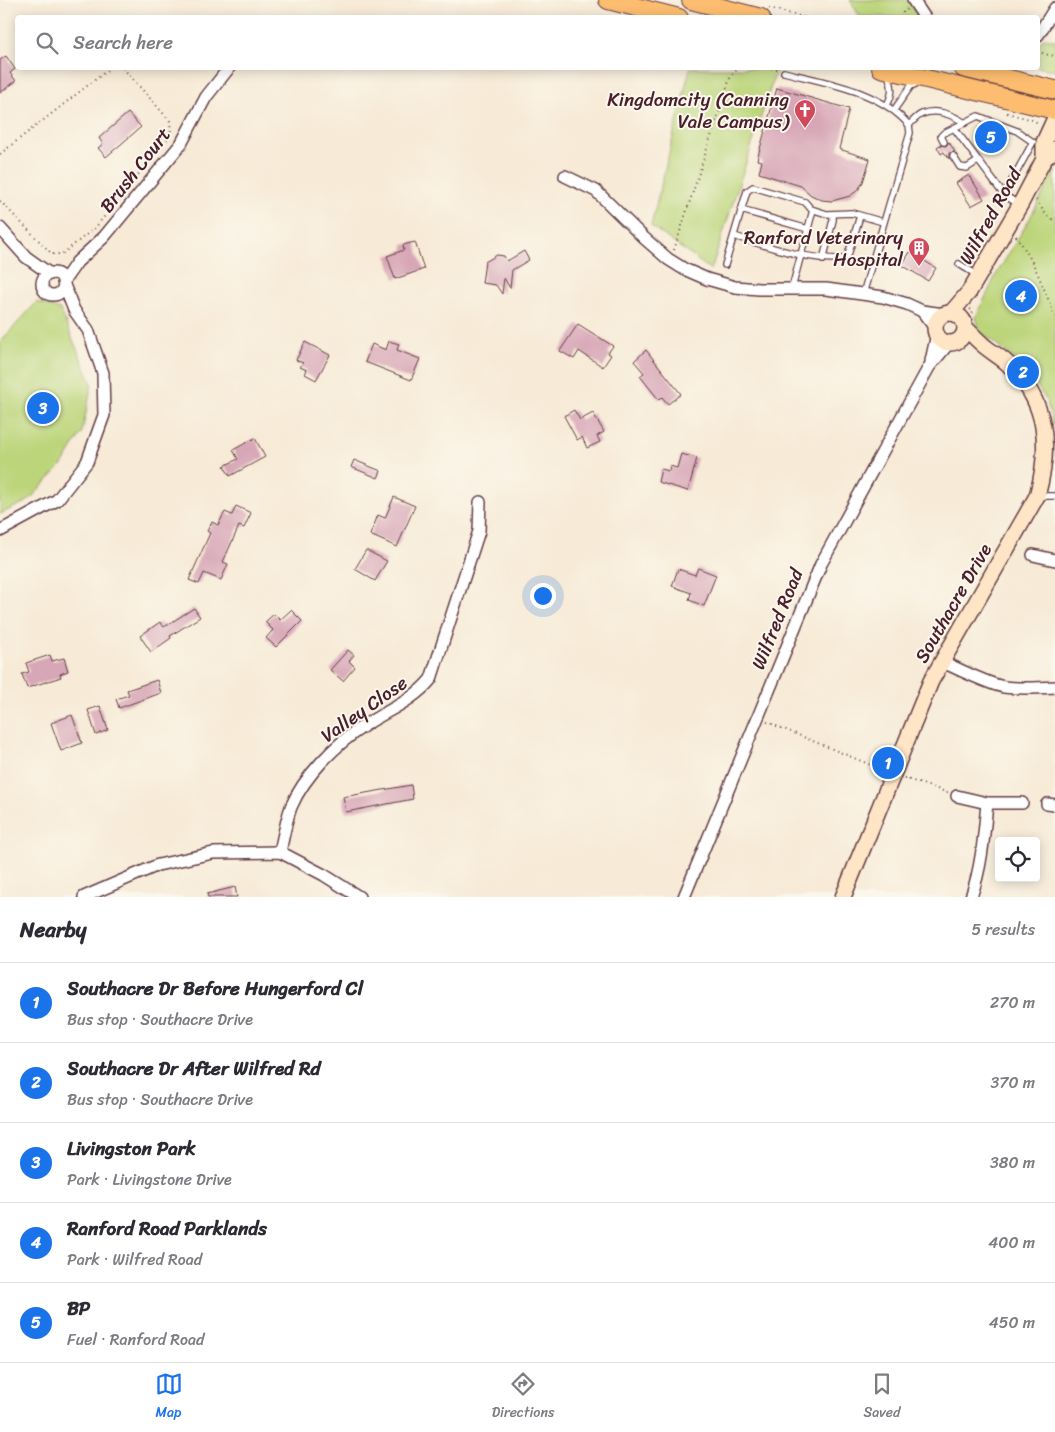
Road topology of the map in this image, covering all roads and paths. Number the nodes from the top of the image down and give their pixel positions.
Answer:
1 (610, 0) edge
2 (691, 0) edge
3 (913, 0) edge
4 (1055, 8) edge
5 (668, 15) edge
6 (749, 15) edge
7 (923, 15) edge
8 (1040, 32) edge
9 (1040, 51) edge
10 (1055, 56) edge
11 (107, 70) edge
12 (125, 70) edge
13 (227, 70) edge
14 (737, 70) edge
15 (882, 70) edge
16 (889, 70) edge
17 (971, 70) edge
18 (784, 72) dead end
19 (937, 81) junction
20 (1055, 90) edge
21 (887, 106) junction
22 (894, 110) junction
23 (1055, 110) edge
24 (1002, 112) dead end
25 (1050, 122) edge
26 (965, 123) junction
27 (909, 125) junction
28 (954, 128) junction
29 (944, 142) dead end
30 (1040, 153) edge
31 (0, 154) edge
32 (953, 156) dead end
33 (978, 161) junction
34 (565, 176) dead end
35 (1028, 190) junction
36 (1004, 195) junction
37 (0, 201) edge
38 (1020, 205) junction
39 (741, 210) junction
40 (813, 210) junction
41 (833, 215) junction
42 (860, 216) junction
43 (1055, 220) edge
44 (883, 222) junction
45 (0, 228) edge
46 (808, 229) junction
47 (1006, 229) junction
48 (734, 236) junction
49 (800, 255) junction
50 (26, 257) junction
51 (668, 259) junction
52 (823, 260) junction
53 (959, 264) dead end
54 (725, 265) dead end
55 (979, 276) junction
56 (58, 279) junction
57 (42, 284) junction
58 (792, 288) junction
59 (863, 294) junction
60 (51, 295) junction
61 (74, 310) junction
62 (922, 311) junction
63 (1055, 317) edge
64 (956, 318) junction
65 (944, 337) junction
66 (981, 344) junction
67 (1050, 459) edge
68 (1037, 496) junction
69 (1055, 496) edge
70 (480, 502) dead end
71 (0, 531) edge
72 (1033, 555) dead end
73 (1055, 560) edge
74 (943, 662) junction
75 (1055, 686) edge
76 (758, 718) junction
77 (892, 774) junction
78 (957, 796) joint
79 (987, 803) junction
80 (1022, 803) dead end
81 (280, 852) junction
82 (84, 897) edge
83 (360, 897) edge
84 (684, 897) edge
85 (843, 897) edge
86 (971, 897) edge

1 - 5 main road
2 - 6 main road
3 - 7 street
4 - 8 street
9 - 10 path
11 - 31 path
12 - 37 path
13 - 56 street, Brush Court
14 - 51 path
15 - 21 lane
16 - 19 main road
17 - 20 main road
18 - 21 lane
19 - 22 lane
19 - 23 main road
21 - 22 lane
22 - 27 lane
24 - 25 path
25 - 30 street, Wilfred Road
26 - 27 lane
26 - 28 lane
26 - 30 lane
27 - 44 lane
28 - 29 lane
28 - 33 lane
30 - 35 street, Wilfred Road
30 - 36 lane
32 - 33 lane
33 - 36 lane
34 - 51 street
35 - 38 street, Wilfred Road
35 - 43 path
36 - 38 lane
38 - 47 street, Wilfred Road
39 - 40 lane
39 - 46 lane
39 - 48 lane
40 - 41 lane
40 - 46 lane
41 - 42 lane
41 - 52 lane
42 - 44 lane
42 - 52 lane
44 - 59 lane
45 - 50 street
46 - 49 lane
47 - 55 street, Wilfred Road
47 - 63 path
48 - 49 lane
48 - 54 lane
49 - 52 lane
49 - 58 lane
50 - 56 street
50 - 57 street
51 - 58 street
53 - 55 lane
55 - 64 street, Wilfred Road
56 - 57 street
56 - 60 street
56 - 61 street
57 - 60 street
58 - 59 street
59 - 62 street
60 - 61 street
61 - 71 street
62 - 64 street
62 - 65 street
64 - 65 street, Wilfred Road
64 - 65 street, Wilfred Road
64 - 66 street, Southacre Drive
65 - 66 street
65 - 76 street, Wilfred Road
66 - 67 street, Southacre Drive
67 - 68 street, Southacre Drive
68 - 69 lane
68 - 74 street, Southacre Drive
70 - 81 street, Valley Close
72 - 73 street
74 - 75 street
74 - 77 street, Southacre Drive
76 - 77 path
76 - 84 street, Wilfred Road
77 - 78 path
77 - 85 street, Southacre Drive
78 - 79 street
79 - 80 street
79 - 86 street
81 - 82 street
81 - 83 street

